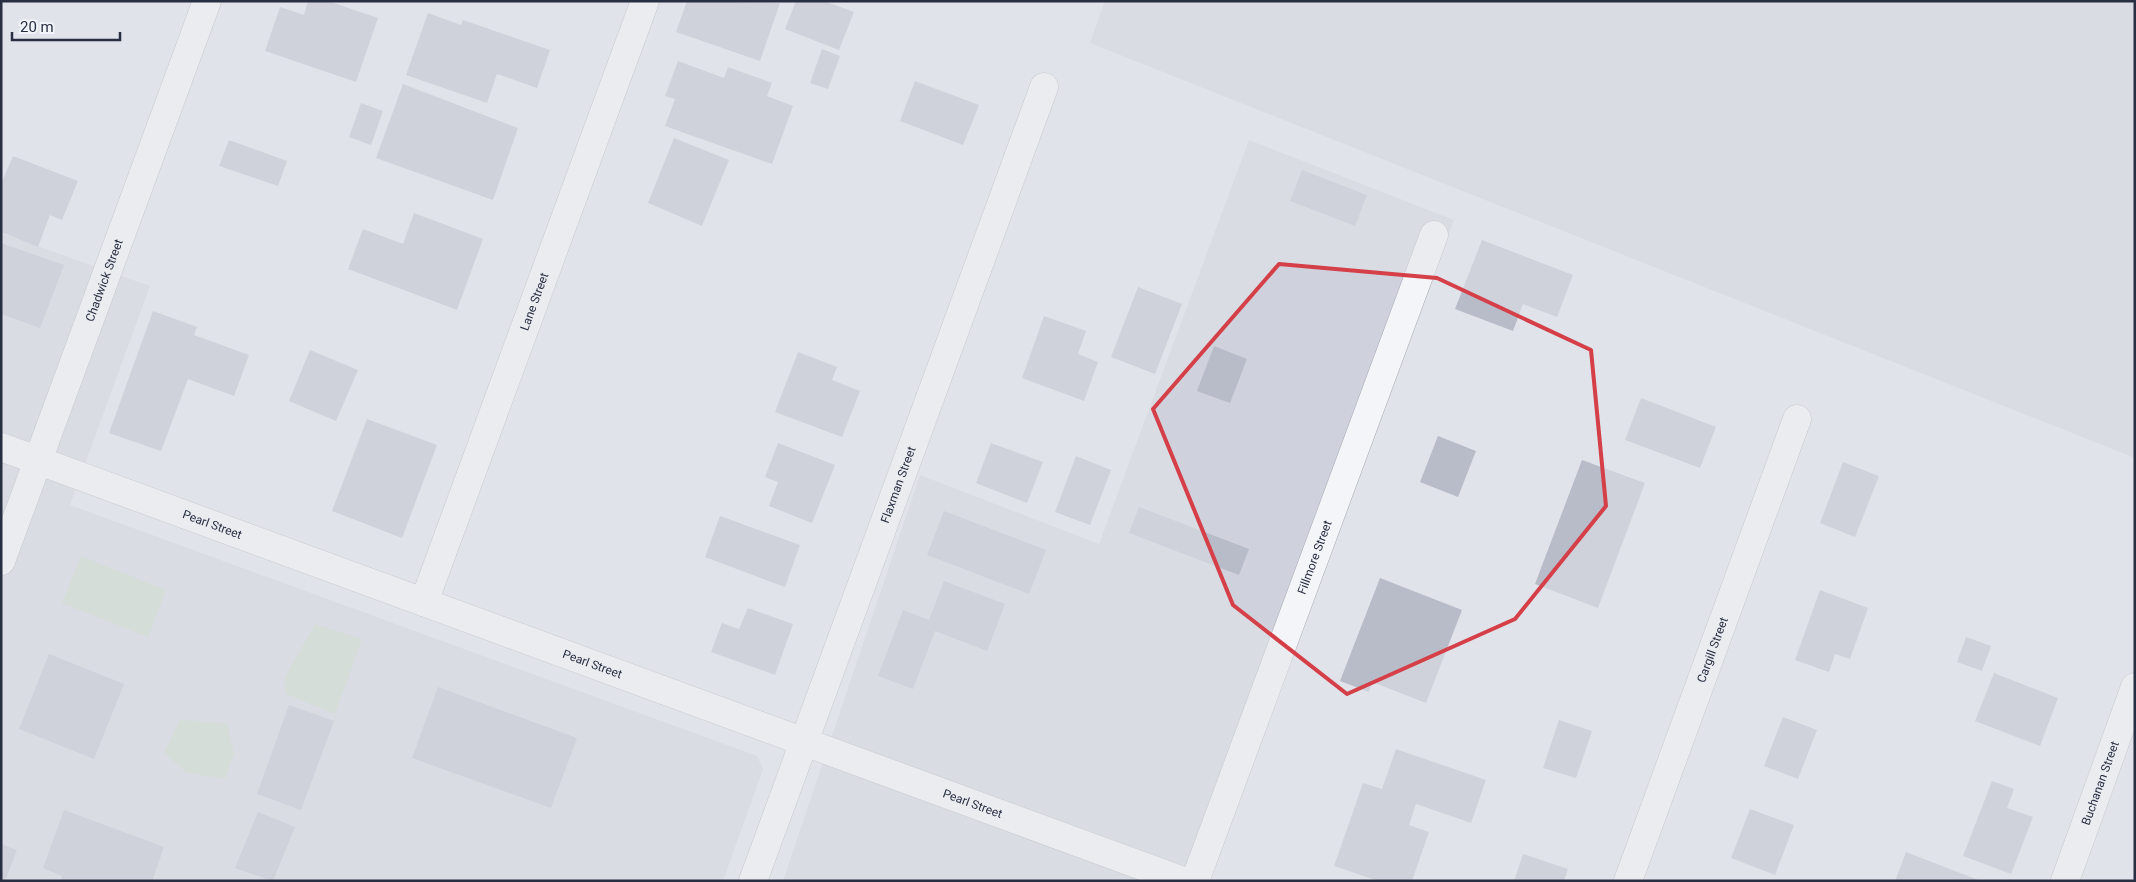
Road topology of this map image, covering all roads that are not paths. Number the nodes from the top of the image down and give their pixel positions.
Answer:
1 (207, 1) edge
2 (644, 1) edge
3 (1044, 87) dead end
4 (1434, 235) dead end
5 (1797, 418) dead end
6 (1, 447) edge
7 (38, 461) junction
8 (1, 561) edge
9 (424, 602) junction
10 (2135, 687) edge
11 (803, 742) junction
12 (752, 881) edge
13 (1182, 881) edge
14 (1195, 881) edge
15 (1628, 881) edge
16 (2065, 881) edge

1 - 7 street, Chadwick Street
2 - 9 street, Lane Street
3 - 11 street, Flaxman Street
4 - 14 street, Fillmore Street
5 - 15 street, Cargill Street
6 - 7 street, Pearl Street
7 - 8 street, Chadwick Street
7 - 9 street, Pearl Street
9 - 11 street, Pearl Street
10 - 16 street, Buchanan Street
11 - 12 street, Flaxman Street
11 - 13 street, Pearl Street

